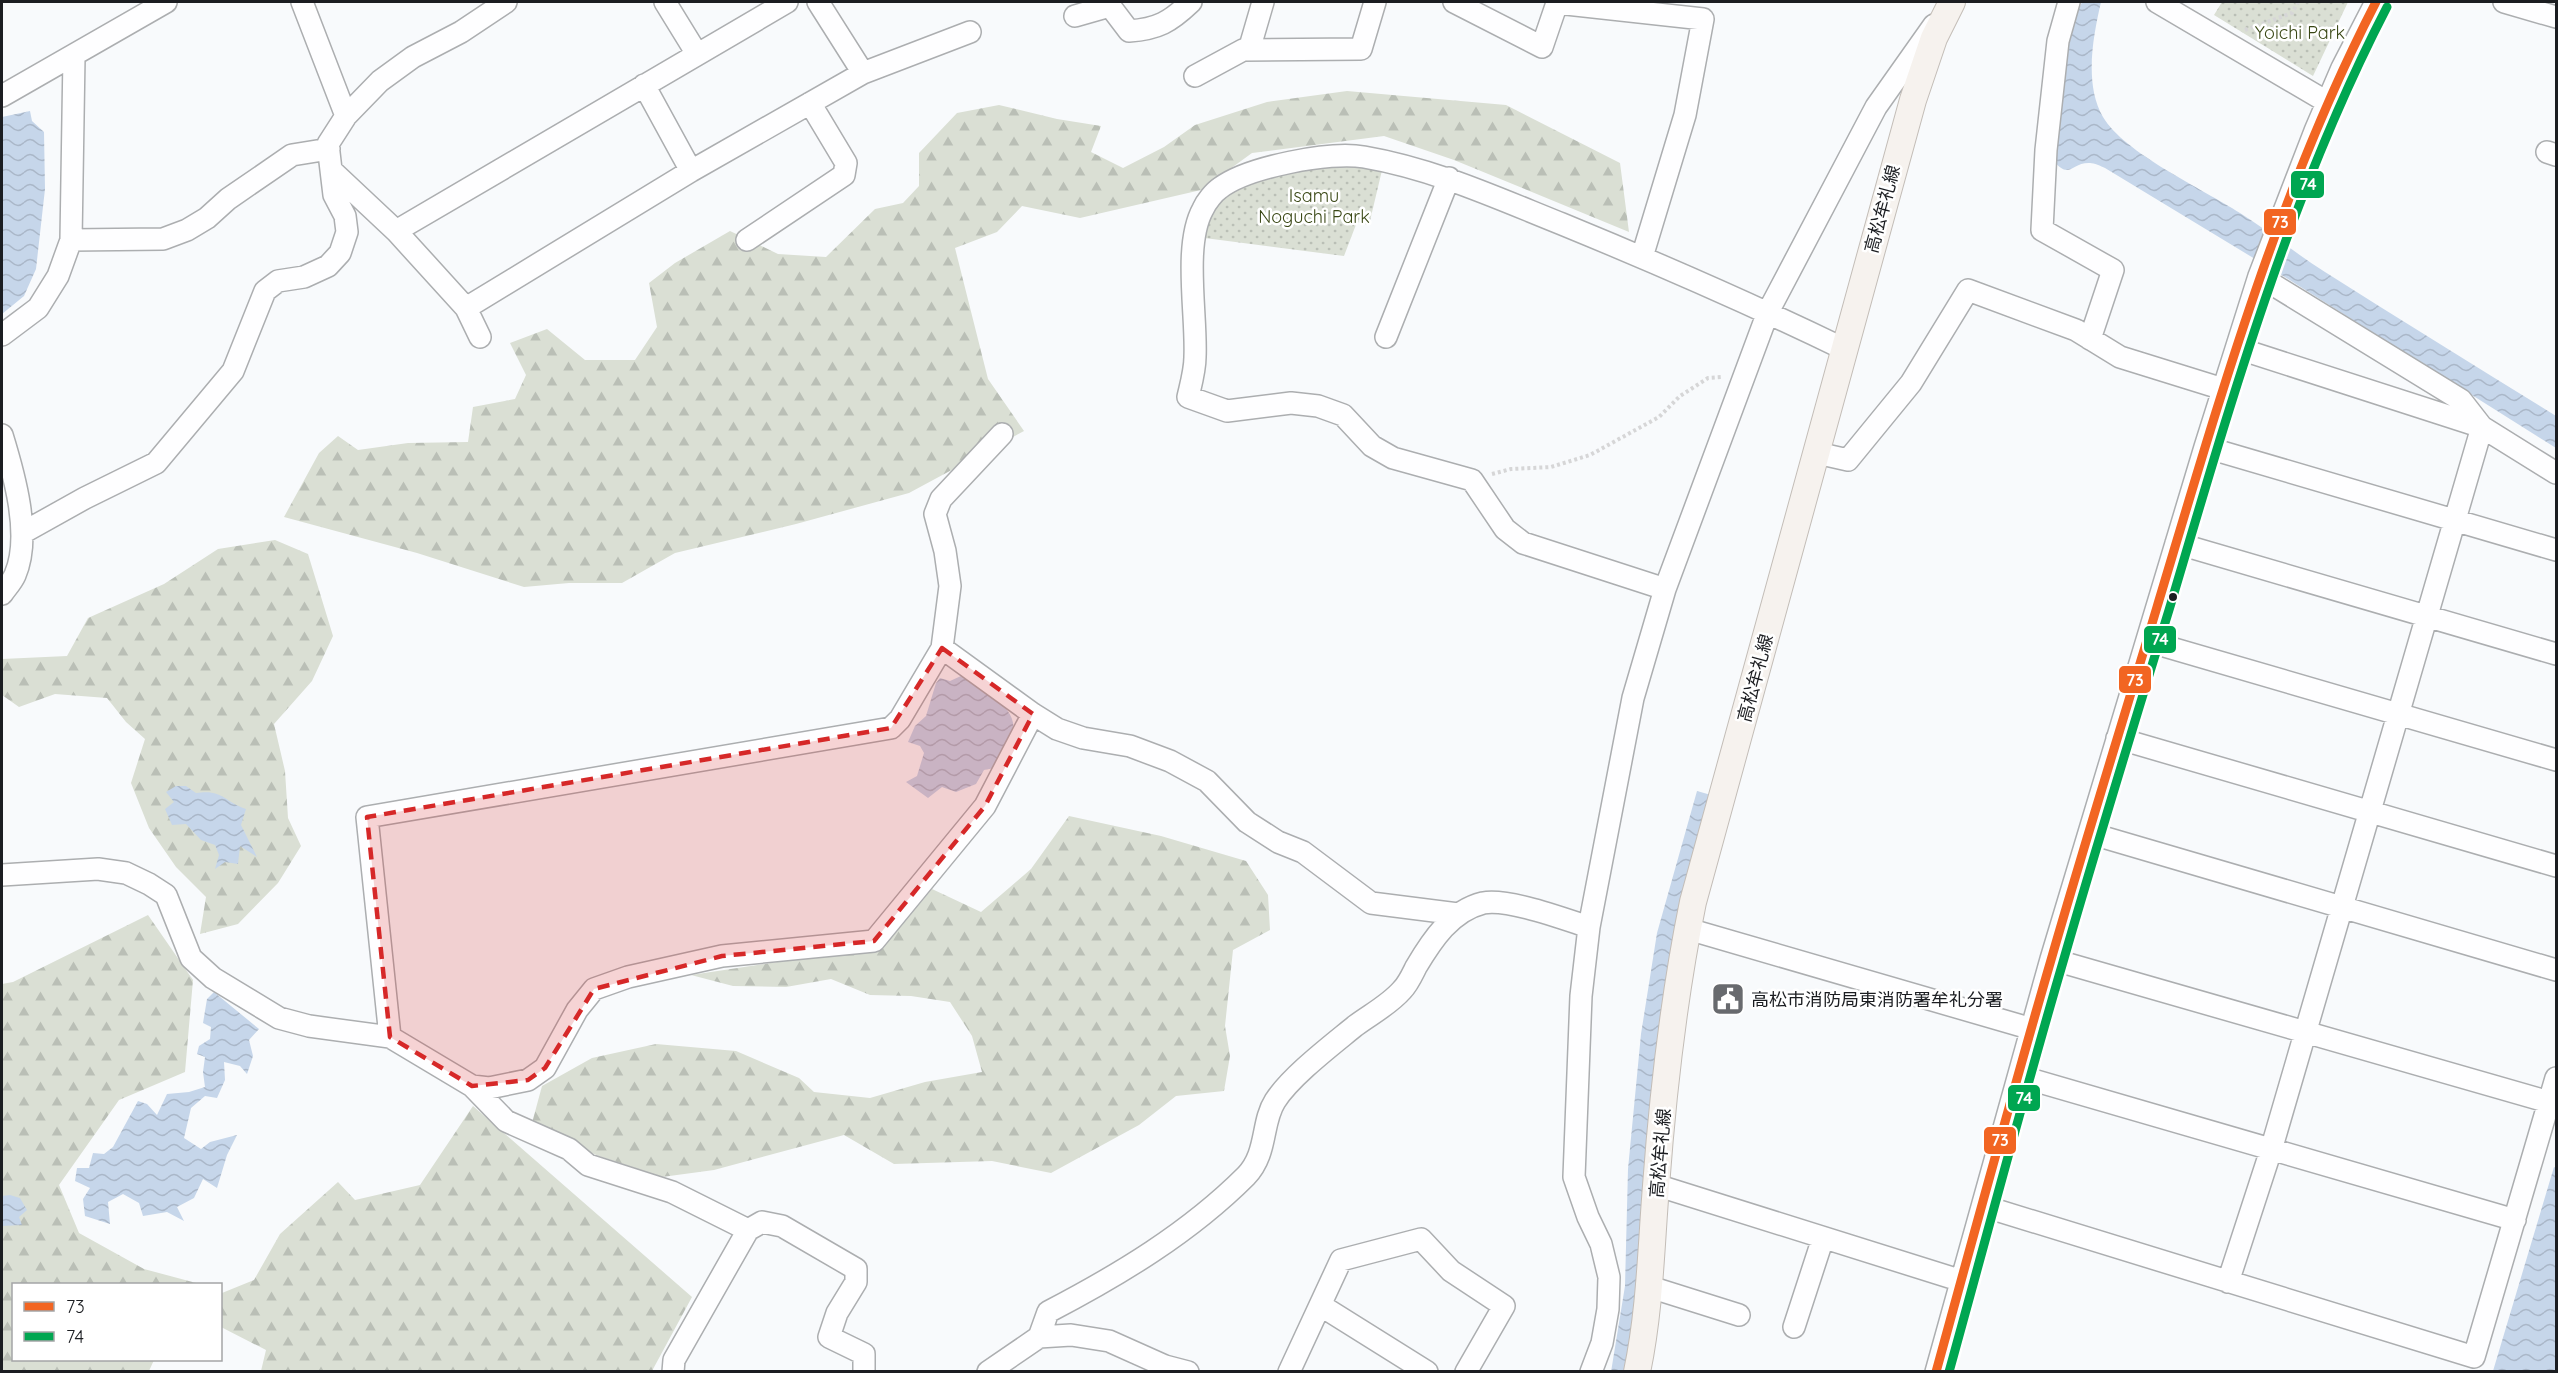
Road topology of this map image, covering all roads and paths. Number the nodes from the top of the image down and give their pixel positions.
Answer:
1 (166, 2) edge
2 (302, 2) edge
3 (506, 2) edge
4 (665, 2) edge
5 (787, 2) edge
6 (818, 2) edge
7 (1191, 2) edge
8 (1263, 2) edge
9 (1375, 2) edge
10 (1454, 2) edge
11 (2069, 2) edge
12 (2157, 2) edge
13 (2298, 2) edge
14 (2376, 2) edge
15 (2504, 2) edge
16 (1950, 5) edge
17 (1707, 10) edge
18 (2548, 10) edge
19 (1075, 16) dead end
20 (970, 32) dead end
21 (2241, 32) dead end
22 (1249, 50) junction
23 (697, 54) junction
24 (74, 56) junction
25 (863, 73) junction
26 (1195, 76) dead end
27 (644, 85) junction
28 (2, 96) edge
29 (2327, 102) junction
30 (810, 104) junction
31 (346, 116) junction
32 (330, 160) junction
33 (691, 171) junction
34 (1449, 178) junction
35 (396, 231) junction
36 (71, 240) junction
37 (747, 240) dead end
38 (1641, 257) junction
39 (2261, 272) junction
40 (466, 308) junction
41 (1768, 312) junction
42 (2, 335) edge
43 (480, 337) dead end
44 (1386, 337) dead end
45 (2090, 339) junction
46 (2237, 348) junction
47 (1844, 349) junction
48 (1744, 376) junction
49 (2223, 389) junction
50 (2482, 427) junction
51 (1002, 434) dead end
52 (2, 435) edge
53 (2205, 447) junction
54 (1817, 453) junction
55 (2556, 473) edge
56 (1472, 480) junction
57 (2456, 520) junction
58 (24, 532) junction
59 (2176, 543) junction
60 (2556, 550) edge
61 (1665, 589) junction
62 (2, 594) edge
63 (2427, 616) junction
64 (2147, 641) junction
65 (942, 648) junction
66 (2556, 654) edge
67 (1033, 714) junction
68 (2398, 714) junction
69 (2117, 738) junction
70 (2556, 760) edge
71 (2369, 811) junction
72 (2089, 833) junction
73 (2556, 866) edge
74 (2, 875) edge
75 (2340, 906) junction
76 (1458, 914) junction
77 (1589, 927) junction
78 (1688, 929) junction
79 (2051, 959) junction
80 (2556, 970) edge
81 (2032, 1029) junction
82 (2305, 1032) junction
83 (390, 1037) junction
84 (2019, 1076) junction
85 (2556, 1078) edge
86 (472, 1086) junction
87 (2549, 1102) junction
88 (2271, 1149) junction
89 (1656, 1185) junction
90 (1983, 1206) junction
91 (2515, 1220) junction
92 (748, 1230) junction
93 (1823, 1238) junction
94 (1962, 1281) junction
95 (2228, 1282) junction
96 (1650, 1287) junction
97 (1320, 1305) junction
98 (1739, 1315) dead end
99 (1794, 1327) dead end
100 (1039, 1337) junction
101 (673, 1371) edge
102 (864, 1371) edge
103 (988, 1371) edge
104 (1188, 1371) edge
105 (1289, 1371) edge
106 (1427, 1371) edge
107 (1466, 1371) edge
108 (1591, 1371) edge
109 (1637, 1371) edge
110 (1936, 1371) edge

1 - 24 street
2 - 31 street
3 - 31 street
4 - 23 street
5 - 23 street
6 - 25 street
7 - 19 street
8 - 22 street
9 - 22 street
10 - 17 street
11 - 45 street
12 - 29 street
13 - 21 path
14 - 29 street
15 - 18 street
16 - 41 street
16 - 47 main road, 高松牟礼線
17 - 38 street
20 - 25 street
22 - 26 street
23 - 27 street
24 - 28 street
24 - 36 street
25 - 30 street
27 - 33 street
27 - 35 street
29 - 39 street
30 - 33 street
30 - 37 street
31 - 32 street
32 - 35 street
32 - 36 street
32 - 58 street
33 - 40 street
34 - 38 street
34 - 44 street
34 - 56 street
35 - 40 street
36 - 42 street
38 - 41 street
39 - 46 street
39 - 50 street
40 - 43 street
41 - 47 street
41 - 48 street
45 - 49 street
45 - 54 street
46 - 49 street
46 - 50 street
47 - 54 main road, 高松牟礼線
48 - 56 path
48 - 61 street
49 - 53 street
50 - 55 street
50 - 57 street
51 - 65 street
52 - 58 street
53 - 57 street
53 - 59 street
54 - 78 main road, 高松牟礼線
56 - 61 street
57 - 60 street
57 - 63 street
58 - 62 street
59 - 63 street
59 - 64 street
61 - 77 street
63 - 66 street
63 - 68 street
64 - 68 street
64 - 69 street
65 - 67 street
65 - 83 street
67 - 76 street
67 - 86 street
68 - 70 street
68 - 71 street
69 - 71 street
69 - 72 street
71 - 73 street
71 - 75 street
72 - 75 street
72 - 79 street
74 - 83 street
75 - 80 street
75 - 82 street
76 - 77 street
76 - 100 street
77 - 108 street
78 - 81 street
78 - 89 main road, 高松牟礼線
79 - 81 street
79 - 82 street
81 - 84 street
82 - 87 street
82 - 88 street
83 - 86 street
84 - 88 street
84 - 90 street
85 - 87 street
86 - 92 street
87 - 91 street
88 - 91 street
88 - 95 street
89 - 93 street
89 - 96 main road, 高松牟礼線
90 - 94 street
90 - 95 street
91 - 95 street
92 - 101 street
92 - 102 street
93 - 94 street
93 - 99 street
94 - 110 street
96 - 98 street
96 - 109 main road, 高松牟礼線
97 - 105 street
97 - 106 street
97 - 107 street
100 - 103 street
100 - 104 street

